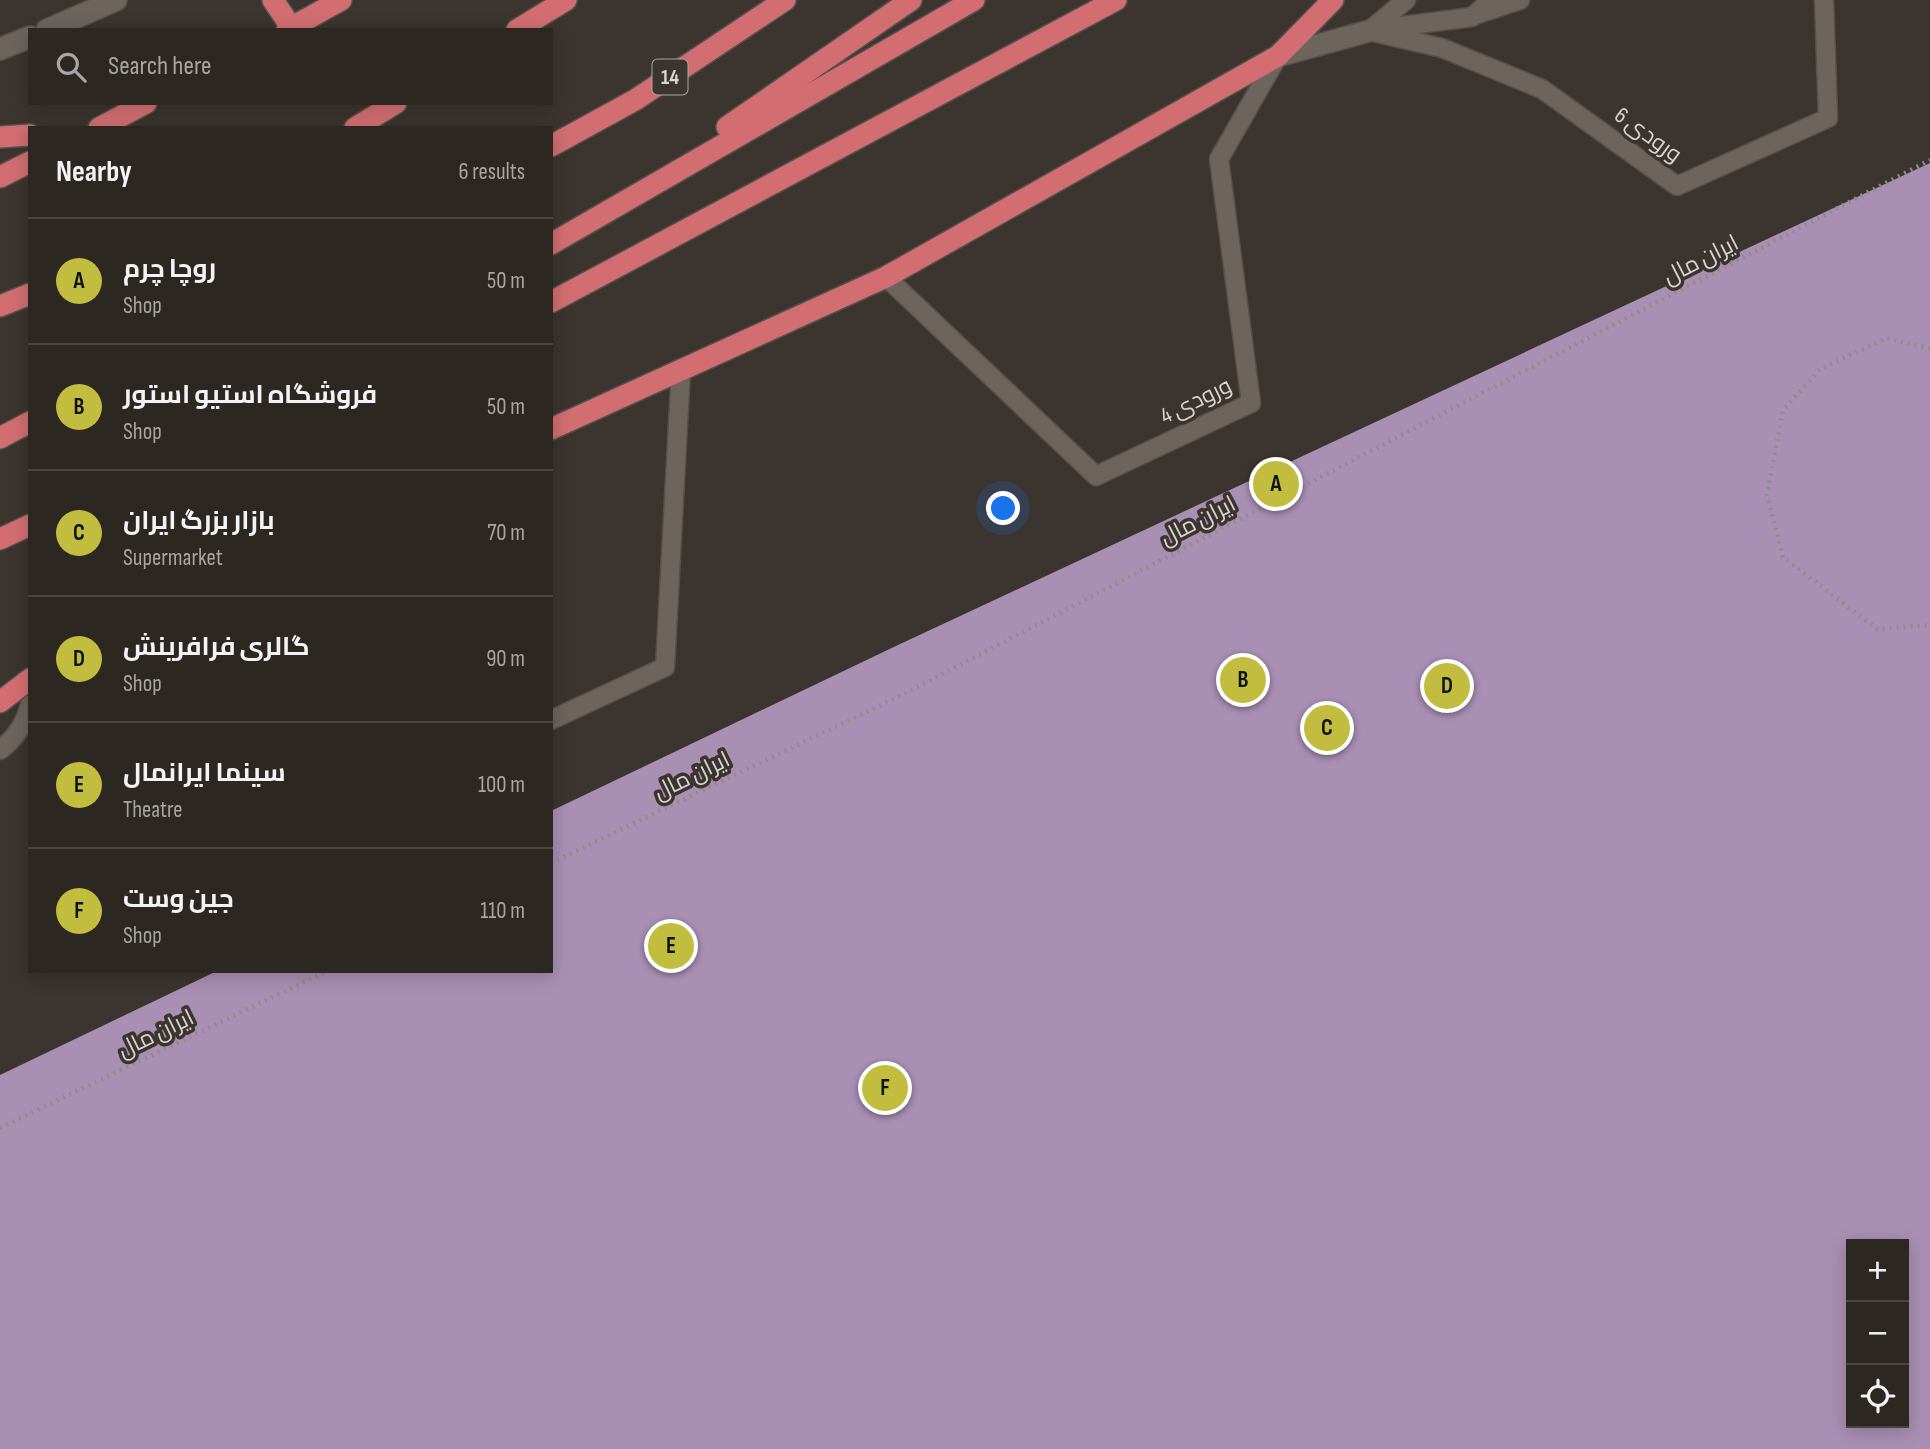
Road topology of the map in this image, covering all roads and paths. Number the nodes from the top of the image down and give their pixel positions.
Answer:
1 (116, 0) edge
2 (273, 0) edge
3 (341, 0) edge
4 (566, 0) edge
5 (785, 0) edge
6 (911, 0) edge
7 (974, 0) edge
8 (1116, 0) edge
9 (1333, 0) edge
10 (1406, 0) edge
11 (1491, 0) edge
12 (1520, 0) edge
13 (1824, 0) edge
14 (1472, 17) junction
15 (52, 28) edge
16 (288, 28) edge
17 (291, 28) edge
18 (520, 28) edge
19 (1369, 31) junction
20 (28, 38) edge
21 (0, 49) edge
22 (1278, 57) junction
23 (142, 105) edge
24 (393, 105) edge
25 (103, 126) edge
26 (358, 126) edge
27 (28, 135) edge
28 (0, 136) edge
29 (553, 145) edge
30 (1930, 160) edge
31 (28, 163) edge
32 (0, 177) edge
33 (610, 208) junction
34 (553, 243) edge
35 (886, 277) junction
36 (28, 295) edge
37 (553, 302) edge
38 (0, 306) edge
39 (1930, 349) edge
40 (681, 368) junction
41 (28, 423) edge
42 (553, 428) edge
43 (0, 438) edge
44 (28, 526) edge
45 (0, 539) edge
46 (1930, 625) edge
47 (28, 677) edge
48 (28, 679) edge
49 (0, 681) edge
50 (0, 702) edge
51 (28, 712) edge
52 (553, 719) edge
53 (0, 750) edge
54 (553, 862) edge
55 (323, 973) edge
56 (0, 1128) edge

1 - 15 street
2 - 16 highway
3 - 17 highway
4 - 18 highway
5 - 29 highway, 14
6 - 33 highway
7 - 33 highway
8 - 37 highway
9 - 22 highway
10 - 19 lane
11 - 14 lane
12 - 14 lane
13 - 19 lane, ورودی 6
14 - 19 lane
19 - 22 street
20 - 21 street
22 - 35 highway
22 - 35 lane, ورودی 4
23 - 25 highway
24 - 26 highway
27 - 28 highway
30 - 54 path, ایران مال
31 - 32 highway
33 - 34 highway
35 - 40 highway
36 - 38 highway
39 - 46 path
40 - 42 highway
40 - 52 lane
41 - 43 highway
44 - 45 highway
47 - 49 highway
48 - 50 highway
51 - 53 lane
55 - 56 path, ایران مال

